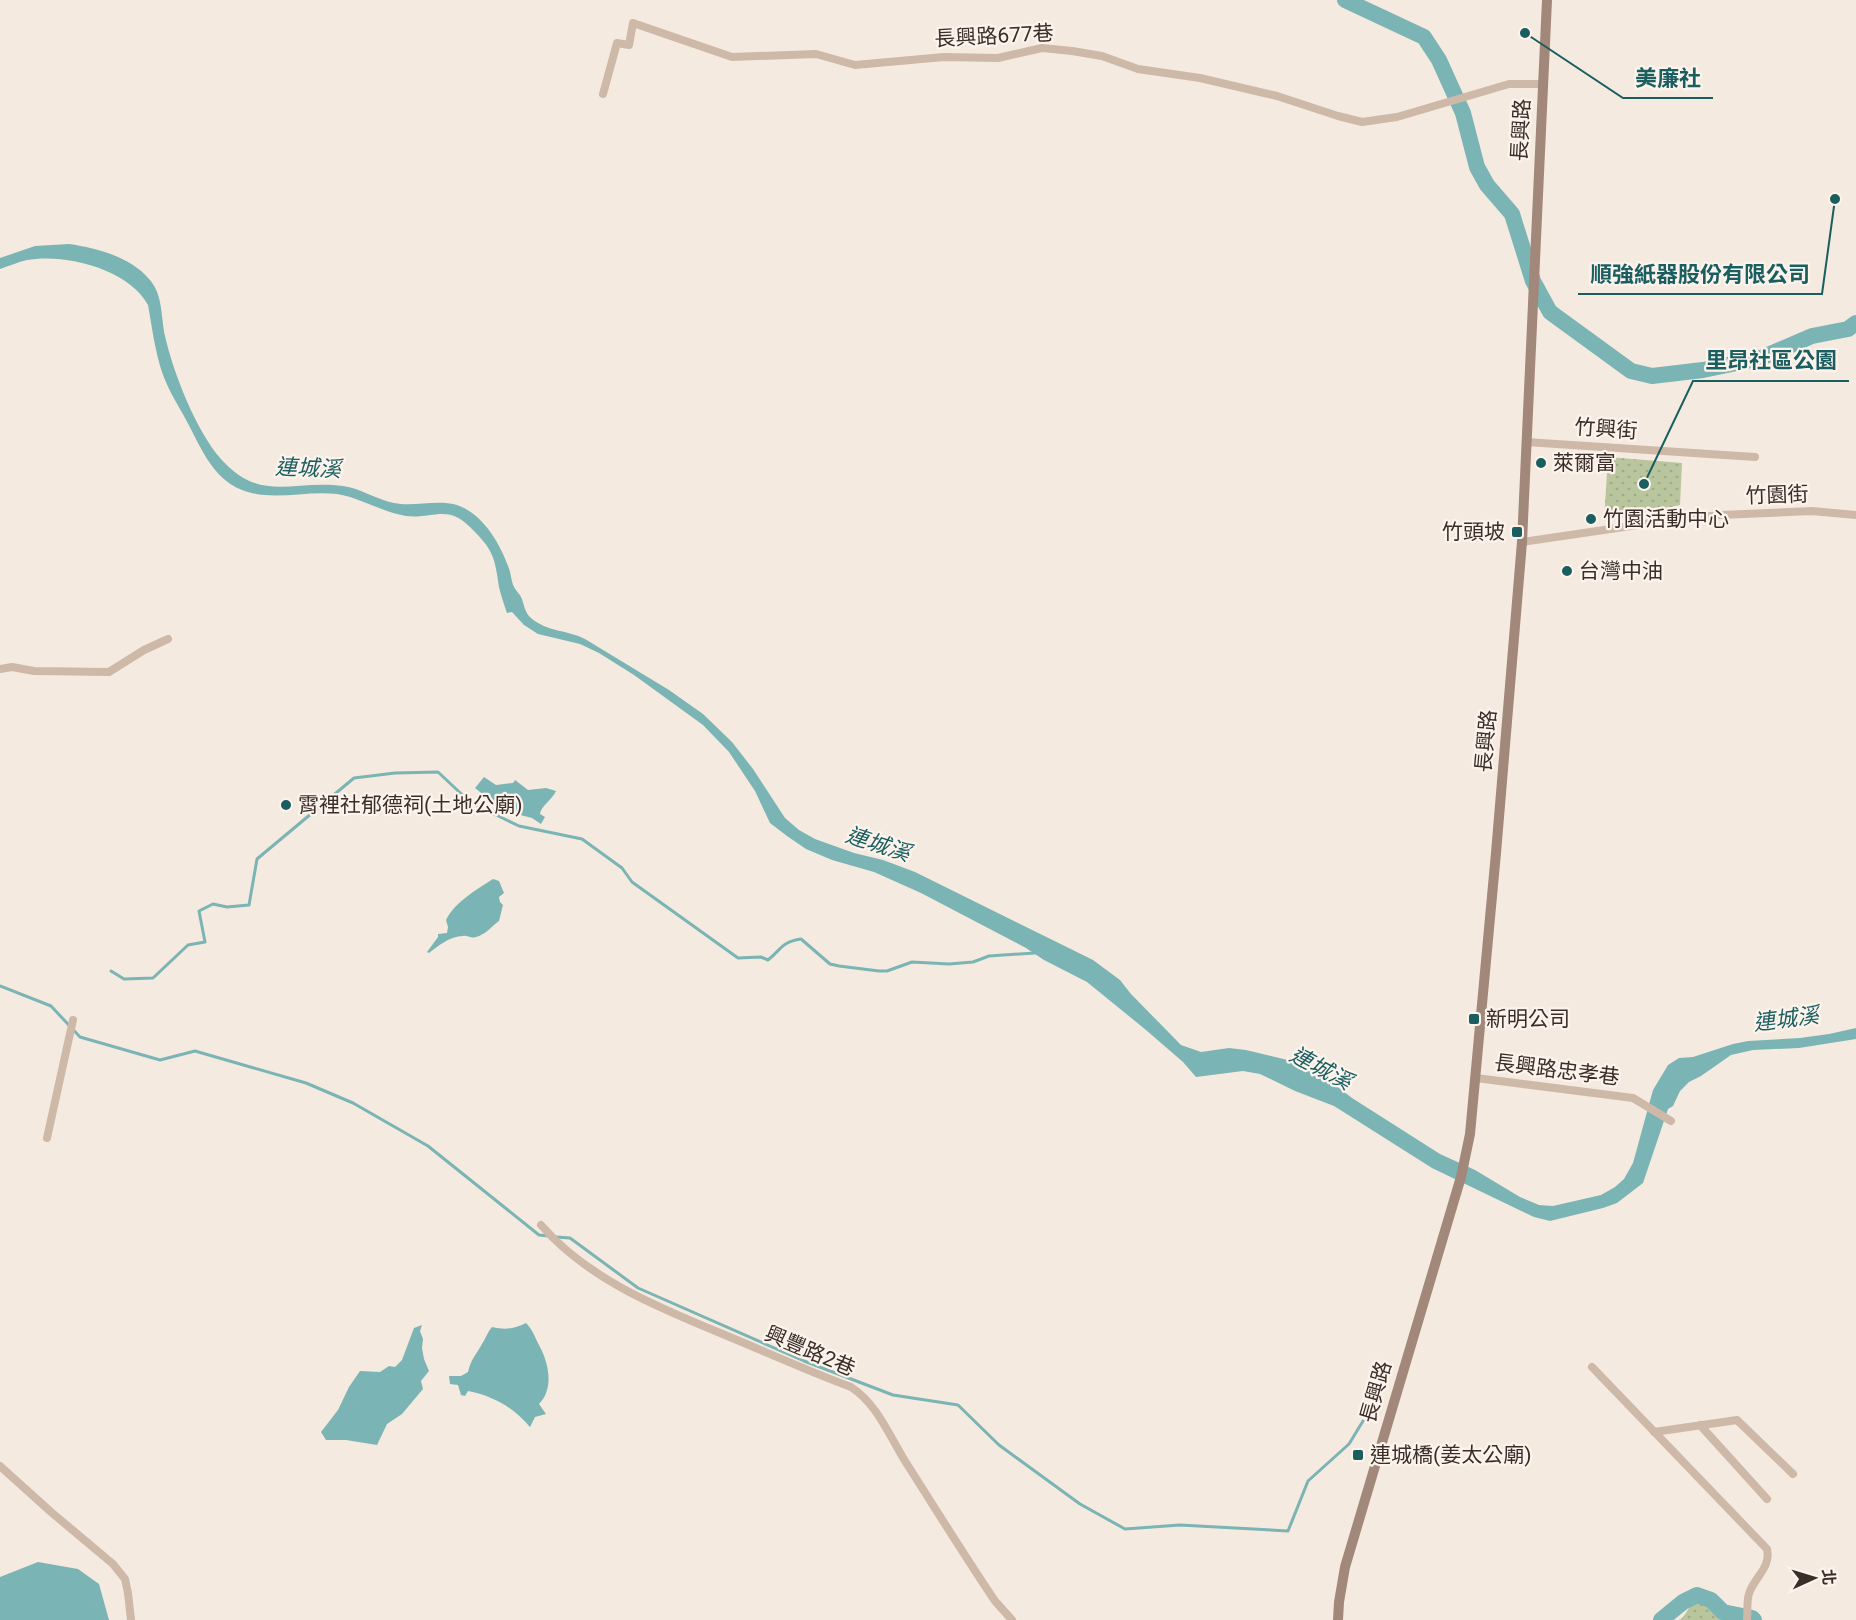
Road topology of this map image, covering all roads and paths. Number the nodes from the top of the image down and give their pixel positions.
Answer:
1 (1547, 0) edge
2 (1543, 84) junction
3 (603, 94) dead end
4 (1526, 442) junction
5 (1755, 457) dead end
6 (1856, 515) edge
7 (1522, 542) junction
8 (168, 639) dead end
9 (0, 669) edge
10 (73, 1020) dead end
11 (1476, 1078) junction
12 (1671, 1121) dead end
13 (47, 1138) dead end
14 (541, 1225) dead end
15 (1592, 1367) dead end
16 (1700, 1425) junction
17 (1654, 1432) junction
18 (0, 1466) edge
19 (1793, 1474) dead end
20 (1767, 1498) dead end
21 (131, 1620) edge
22 (1012, 1620) edge
23 (1338, 1620) edge
24 (1747, 1620) edge

1 - 2 main road, 長興路
2 - 3 street, 長興路677巷
2 - 4 main road, 長興路
4 - 5 street, 竹興街
4 - 7 main road, 長興路
6 - 7 street, 竹園街
7 - 11 main road, 長興路
8 - 9 street
10 - 13 street
11 - 12 street, 長興路忠孝巷
11 - 23 main road, 長興路
14 - 22 street, 興豐路2巷
15 - 17 street
16 - 17 street
16 - 19 street
16 - 20 street
17 - 24 street
18 - 21 street

